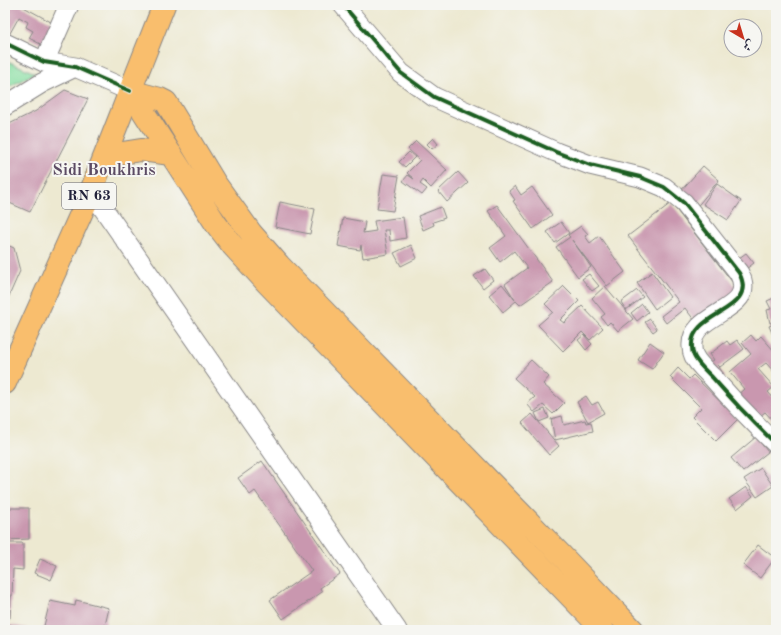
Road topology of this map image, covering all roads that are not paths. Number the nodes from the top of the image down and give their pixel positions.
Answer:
1 (69, 5) edge
2 (164, 5) edge
3 (343, 5) edge
4 (5, 44) edge
5 (44, 62) junction
6 (75, 67) junction
7 (130, 91) junction
8 (5, 106) edge
9 (171, 154) junction
10 (104, 159) junction
11 (89, 196) junction
12 (5, 383) edge
13 (776, 444) edge
14 (397, 630) edge
15 (603, 630) edge
16 (633, 630) edge

1 - 5 street
2 - 7 main road, RN 63
3 - 13 street
4 - 5 street
5 - 6 street
6 - 7 street
6 - 8 street
7 - 9 main road
7 - 10 main road, RN 63
7 - 16 main road
9 - 10 main road
9 - 15 main road
10 - 11 main road, RN 63
11 - 12 main road, RN 63
11 - 14 street

